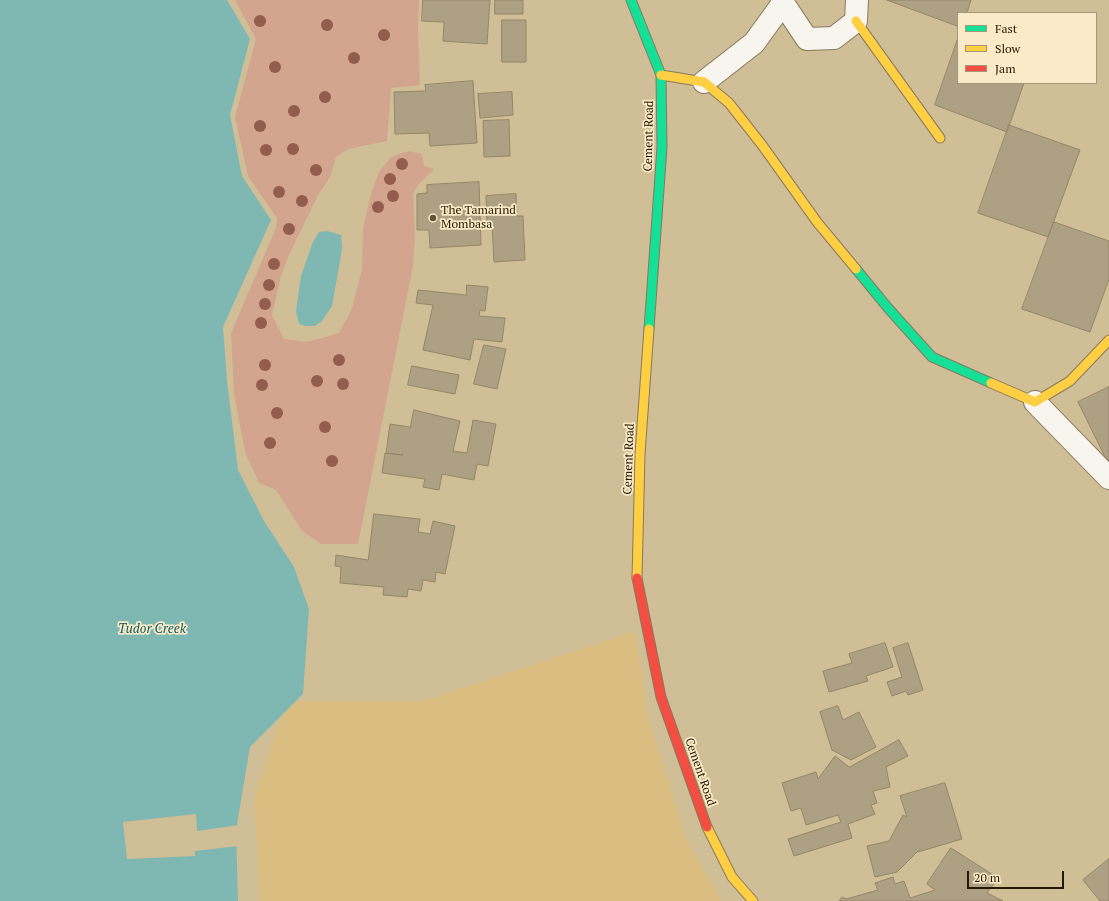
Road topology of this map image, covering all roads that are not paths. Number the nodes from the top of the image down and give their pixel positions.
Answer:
1 (630, 0) edge
2 (857, 0) edge
3 (782, 2) edge
4 (856, 21) junction
5 (661, 75) junction
6 (704, 82) junction
7 (940, 138) dead end
8 (1109, 340) edge
9 (1035, 402) junction
10 (1109, 478) edge
11 (754, 901) edge

1 - 5 main road, Cement Road
2 - 4 street
3 - 4 street
3 - 6 street
4 - 7 main road
5 - 6 main road
5 - 11 main road, Cement Road
6 - 9 main road
8 - 9 main road
9 - 10 street

